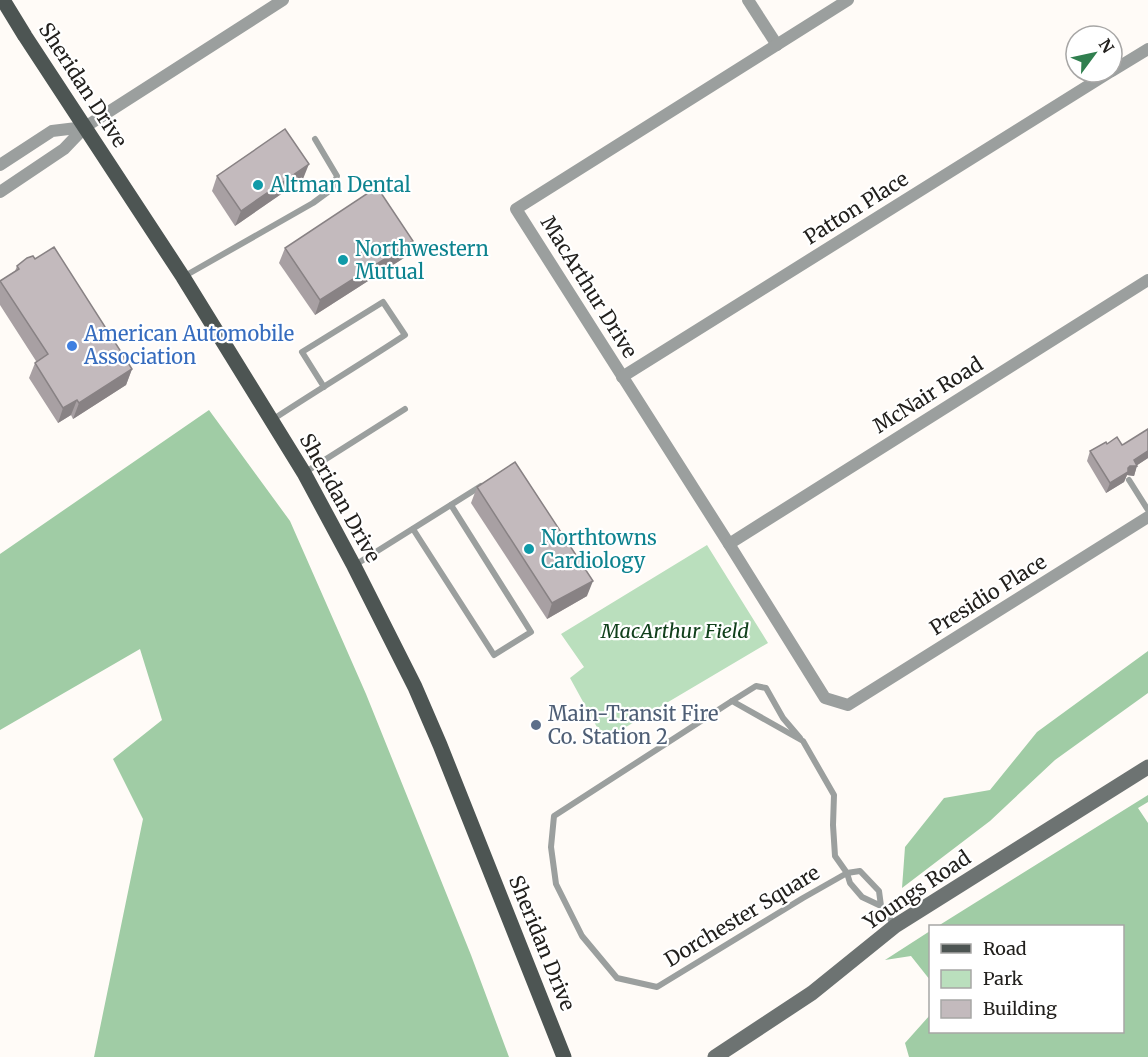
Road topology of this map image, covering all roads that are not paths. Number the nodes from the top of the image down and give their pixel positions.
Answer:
1 (3, 0) edge
2 (283, 0) edge
3 (748, 0) edge
4 (848, 0) edge
5 (777, 45) junction
6 (1148, 49) edge
7 (1124, 64) edge
8 (1092, 84) edge
9 (85, 128) junction
10 (315, 139) dead end
11 (0, 165) edge
12 (0, 192) edge
13 (183, 277) junction
14 (1148, 280) edge
15 (622, 376) junction
16 (324, 387) junction
17 (405, 409) dead end
18 (272, 421) junction
19 (304, 473) junction
20 (1129, 480) edge
21 (489, 481) edge
22 (451, 505) junction
23 (1148, 510) edge
24 (1148, 517) edge
25 (413, 529) junction
26 (729, 544) junction
27 (354, 566) junction
28 (732, 701) junction
29 (848, 705) joint
30 (803, 741) junction
31 (1148, 767) edge
32 (847, 873) junction
33 (881, 906) junction
34 (895, 926) junction
35 (564, 1057) edge
36 (715, 1057) edge

1 - 9 main road, Sheridan Drive
2 - 9 street
3 - 5 street
4 - 5 street, MacArthur Drive
5 - 15 street, MacArthur Drive
6 - 7 street, Patton Place
8 - 15 street, Patton Place
9 - 11 street
9 - 12 street
9 - 13 main road, Sheridan Drive
10 - 13 lane
13 - 18 main road, Sheridan Drive
14 - 26 street, McNair Road
15 - 26 street, MacArthur Drive
16 - 16 lane
16 - 18 lane
17 - 19 lane
18 - 19 main road, Sheridan Drive
19 - 27 main road, Sheridan Drive
20 - 23 lane
21 - 22 lane
22 - 25 lane
22 - 25 lane
24 - 29 street, Presidio Place
25 - 27 lane
26 - 29 street, MacArthur Drive
27 - 35 main road, Sheridan Drive
28 - 30 lane
28 - 30 lane, Dorchester Square
28 - 32 lane, Dorchester Square
30 - 32 lane, Dorchester Square
31 - 34 street, Youngs Road
32 - 33 lane, Dorchester Square
32 - 33 lane, Dorchester Square
33 - 34 lane, Dorchester Square
34 - 36 street, Youngs Road

